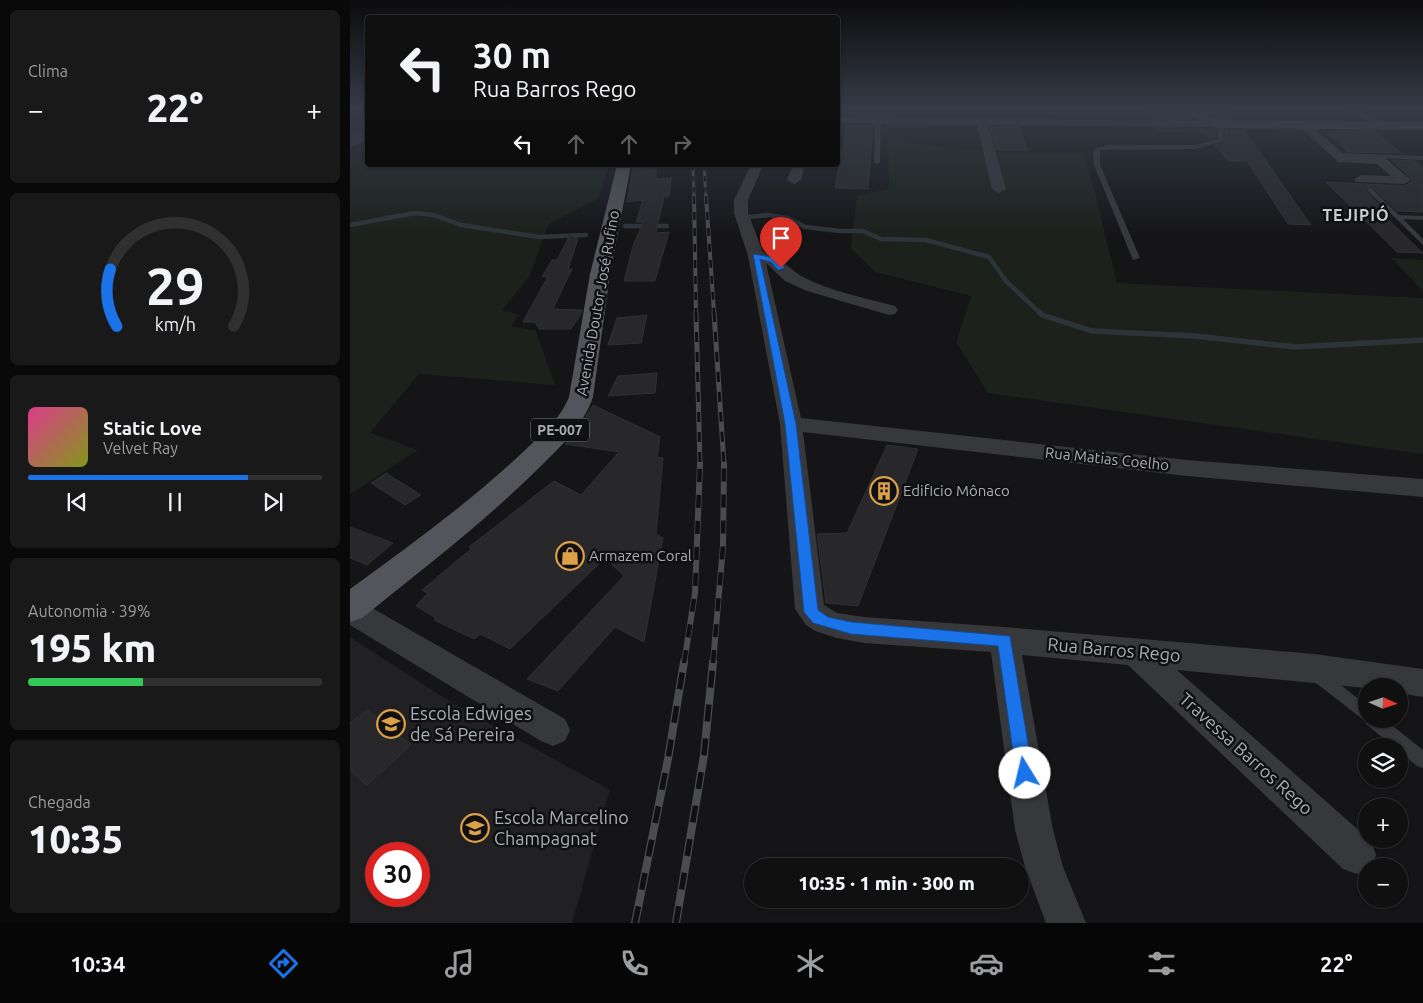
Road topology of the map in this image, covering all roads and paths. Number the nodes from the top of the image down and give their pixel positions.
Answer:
1 (879, 151) edge
2 (989, 151) edge
3 (1097, 151) edge
4 (1334, 151) edge
5 (1337, 154) junction
6 (1423, 158) edge
7 (877, 162) dead end
8 (624, 167) edge
9 (756, 167) edge
10 (797, 167) edge
11 (794, 180) dead end
12 (1365, 184) joint
13 (999, 189) dead end
14 (1397, 217) junction
15 (1423, 218) edge
16 (1423, 243) edge
17 (756, 256) junction
18 (1136, 258) dead end
19 (889, 310) dead end
20 (791, 424) junction
21 (1423, 488) edge
22 (350, 609) edge
23 (1004, 640) junction
24 (1135, 652) junction
25 (1307, 668) junction
26 (1423, 683) edge
27 (1358, 708) edge
28 (1383, 728) edge
29 (553, 730) dead end
30 (1423, 760) edge
31 (1356, 855) dead end
32 (1066, 923) edge

1 - 7 lane
2 - 13 street
3 - 18 lane
4 - 5 street
5 - 6 lane
5 - 12 street
8 - 22 main road, Avenida Doutor José Rufino / PE-007
9 - 17 street
10 - 11 street
12 - 14 lane
14 - 15 lane
14 - 16 lane
17 - 19 street
17 - 20 street
20 - 21 street, Rua Matias Coelho
20 - 23 street, Rua Barros Rego
22 - 29 street
23 - 24 street, Rua Barros Rego
23 - 32 street
24 - 25 street, Rua Barros Rego
24 - 31 street, Travessa Barros Rego
25 - 26 street, Rua Barros Rego
25 - 27 lane
28 - 30 lane

